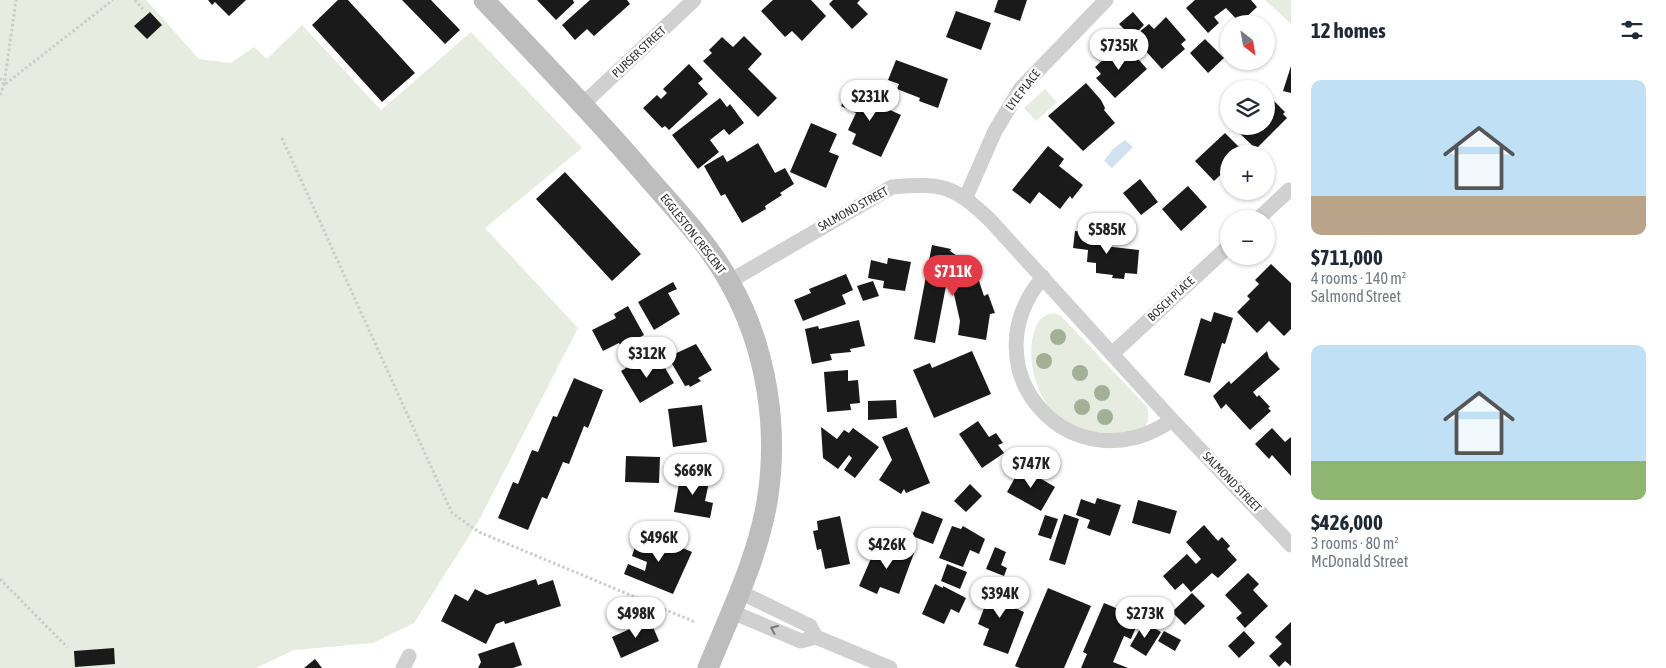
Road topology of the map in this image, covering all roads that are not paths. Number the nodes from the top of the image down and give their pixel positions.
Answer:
1 (484, 0) edge
2 (694, 0) edge
3 (1106, 0) edge
4 (584, 104) junction
5 (1289, 190) dead end
6 (966, 197) junction
7 (1268, 210) edge
8 (1220, 254) edge
9 (1043, 277) junction
10 (730, 281) junction
11 (1113, 353) junction
12 (1172, 420) junction
13 (1288, 537) edge
14 (740, 592) junction
15 (732, 612) junction
16 (816, 637) junction
17 (708, 668) edge
18 (890, 668) edge

1 - 4 street, EGGLESTON CRESCENT
2 - 4 street, PURSER STREET
3 - 6 street, LYLE PLACE
4 - 10 street, EGGLESTON CRESCENT
5 - 7 street
6 - 9 street, SALMOND STREET
6 - 10 street, SALMOND STREET
8 - 11 street, BOSCH PLACE
9 - 11 street, SALMOND STREET
9 - 12 street
10 - 14 street, EGGLESTON CRESCENT
11 - 12 street, SALMOND STREET
12 - 13 street, SALMOND STREET
14 - 15 street, EGGLESTON CRESCENT
14 - 16 street
16 -> 15 street
15 - 17 street, EGGLESTON CRESCENT
16 - 18 street

